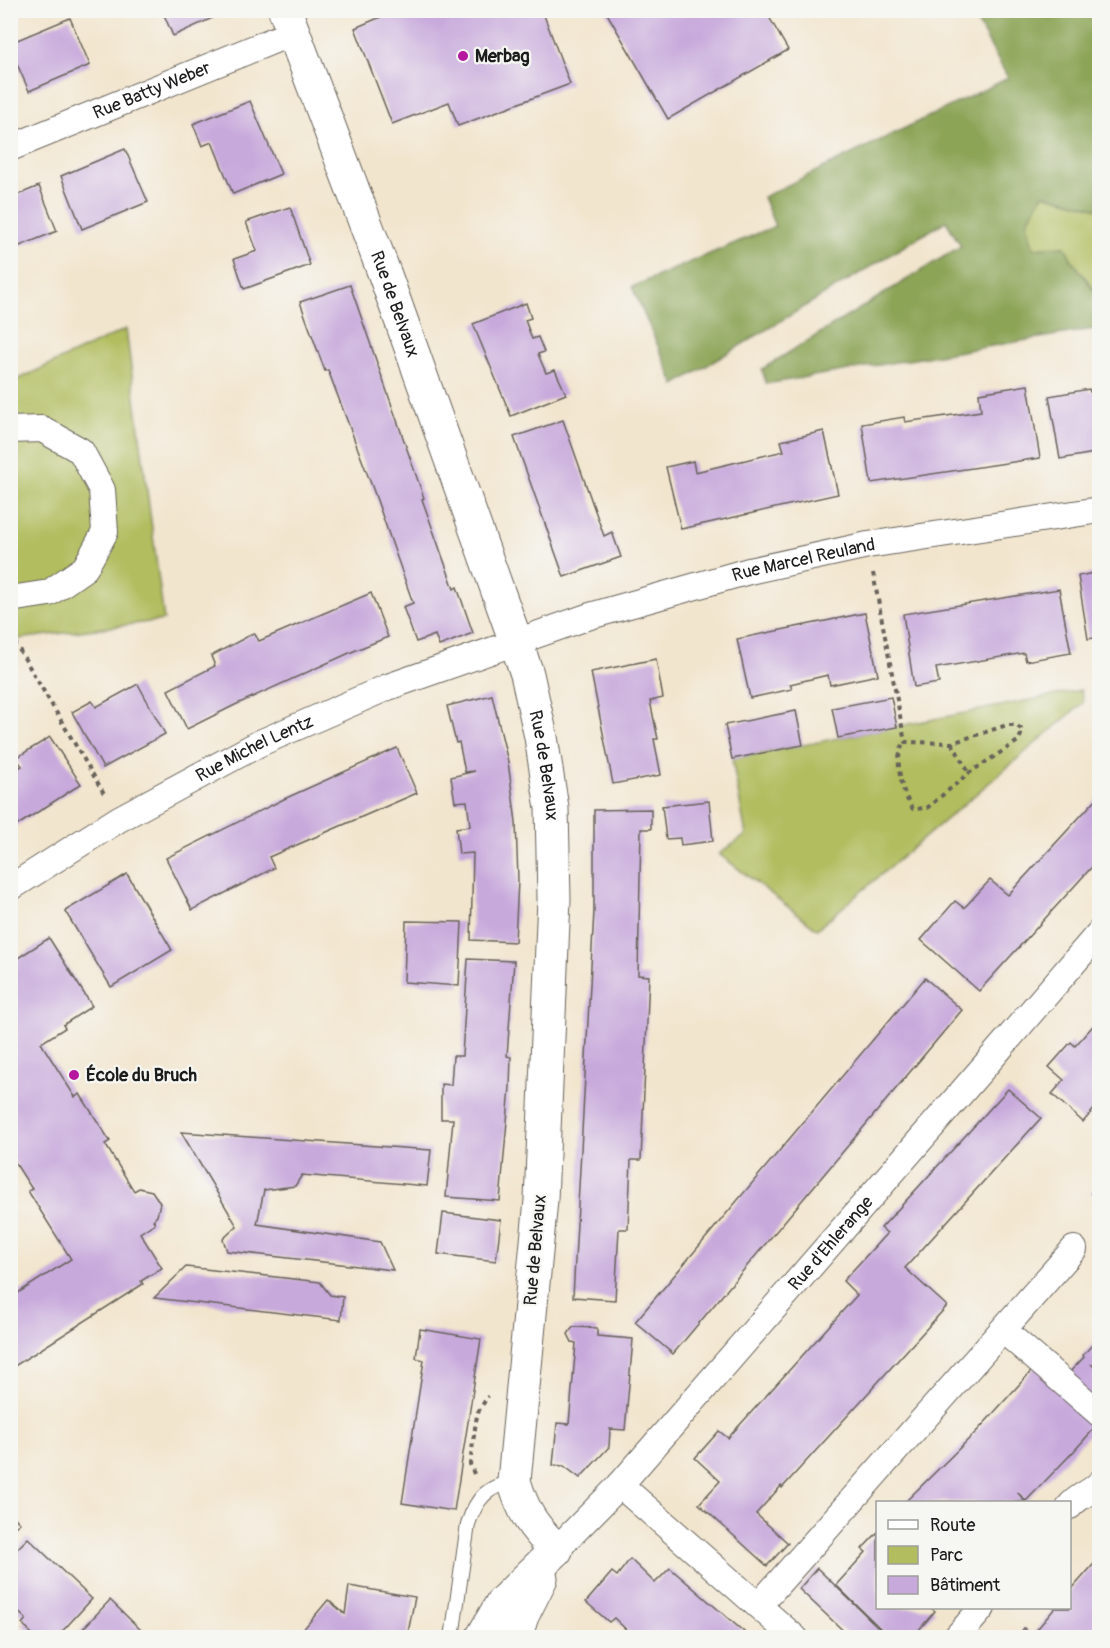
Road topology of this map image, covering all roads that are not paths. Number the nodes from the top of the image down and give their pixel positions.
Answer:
1 (289, 21) edge
2 (10, 148) edge
3 (10, 430) edge
4 (1100, 510) edge
5 (10, 599) edge
6 (516, 642) junction
7 (10, 888) edge
8 (1100, 932) edge
9 (1100, 1414) edge
10 (514, 1480) junction
11 (1100, 1483) edge
12 (620, 1485) junction
13 (1071, 1505) edge
14 (556, 1550) junction
15 (759, 1605) junction
16 (981, 1609) edge
17 (452, 1638) edge
18 (482, 1638) edge
19 (515, 1638) edge
20 (795, 1638) edge
21 (956, 1638) edge

1 - 2 street, Rue Batty Weber
1 - 6 street, Rue de Belvaux
3 - 5 street
4 - 6 street, Rue Marcel Reuland
6 - 7 street, Rue Michel Lentz
6 - 10 street, Rue de Belvaux
8 - 12 street, Rue d'Ehlerange
9 - 15 street
10 - 14 street, Rue de Belvaux
10 - 17 lane
11 - 13 street
12 - 14 street, Rue d'Ehlerange
12 - 15 street
14 - 18 street
14 - 19 street
15 - 20 street
16 - 21 street

